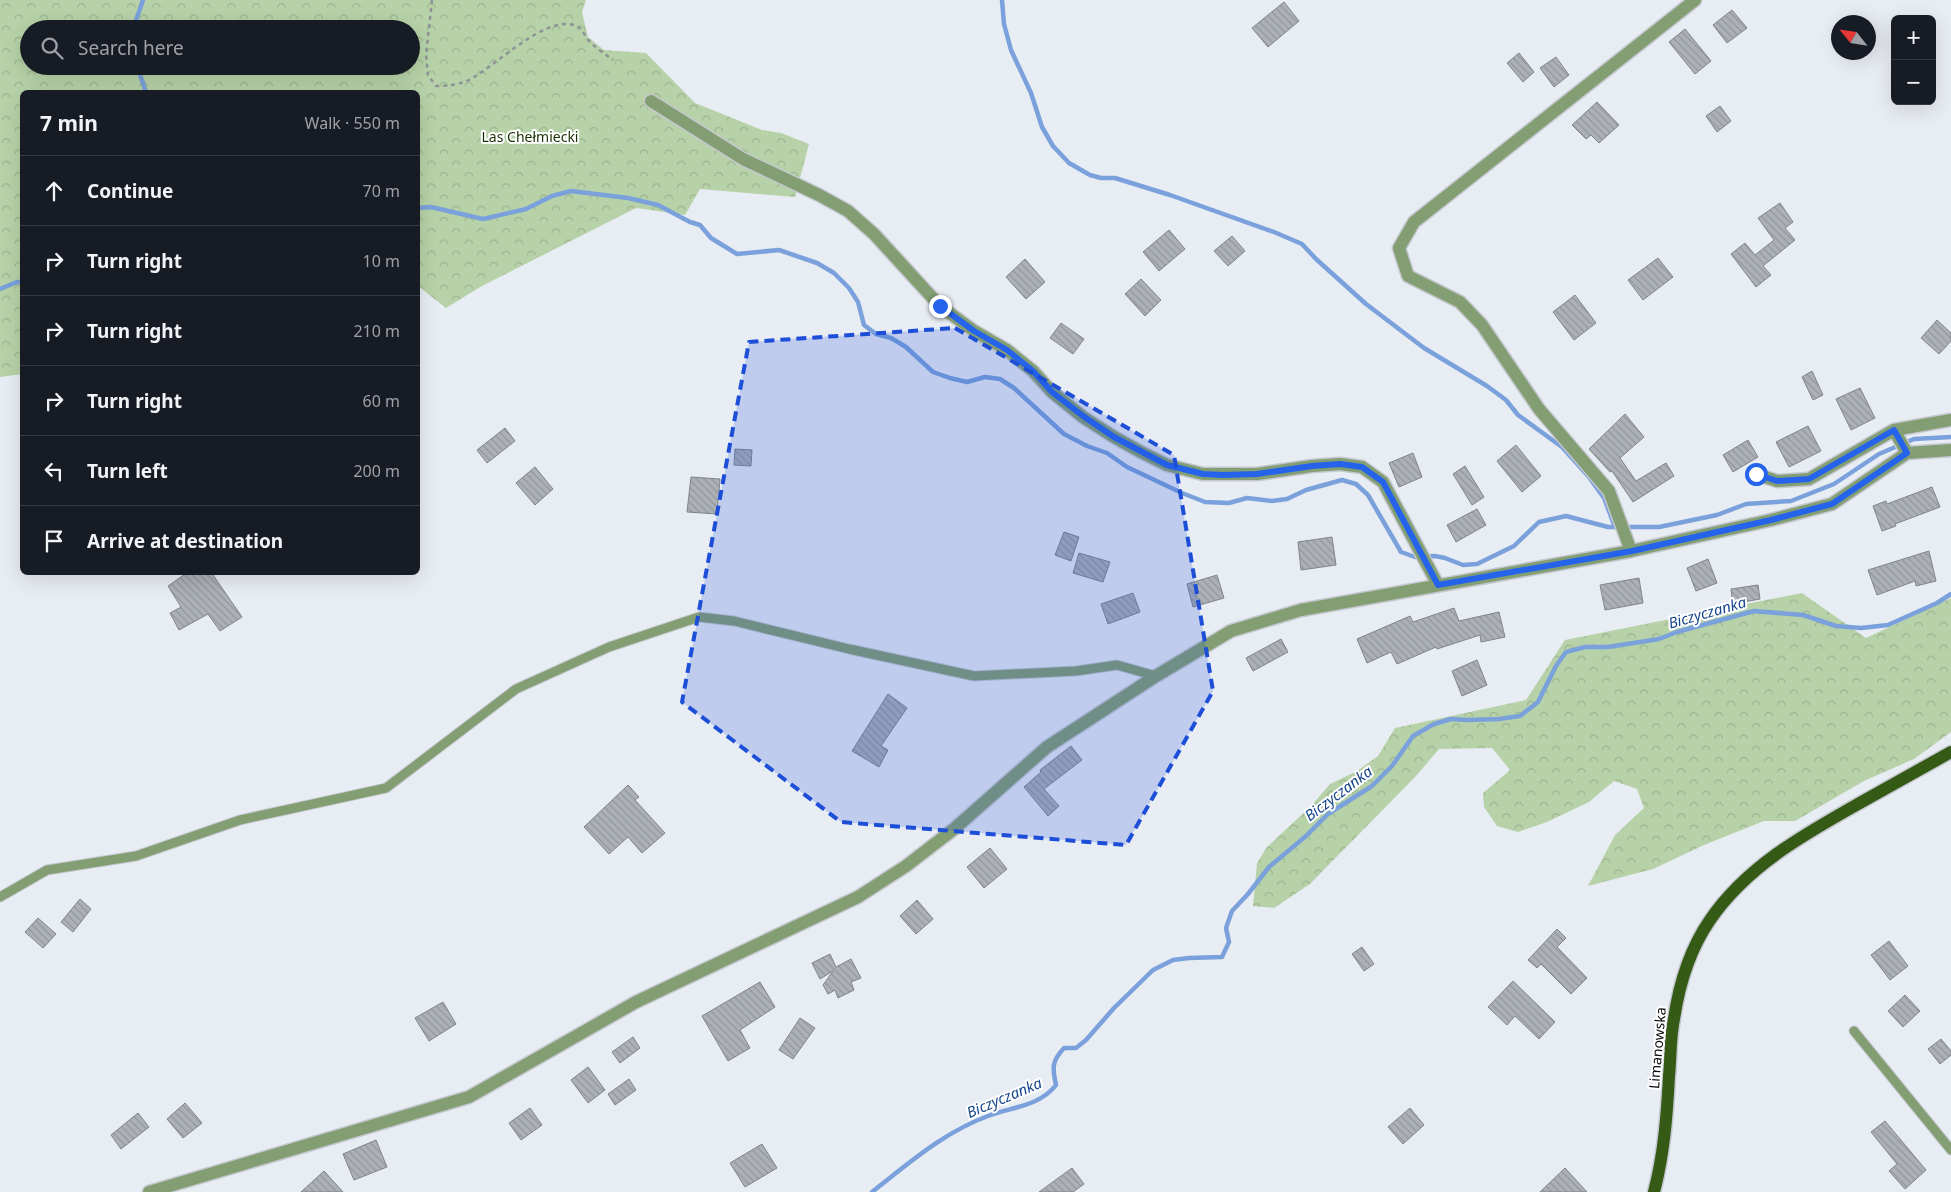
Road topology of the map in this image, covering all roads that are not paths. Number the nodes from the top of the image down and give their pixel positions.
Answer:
1 (1695, 0) edge
2 (651, 102) dead end
3 (1951, 420) edge
4 (1894, 430) junction
5 (1951, 450) edge
6 (1907, 453) junction
7 (1756, 474) dead end
8 (1632, 551) junction
9 (1438, 585) junction
10 (1156, 676) junction
11 (1951, 752) edge
12 (0, 897) edge
13 (1854, 1032) dead end
14 (1951, 1150) edge
15 (149, 1192) edge
16 (1654, 1192) edge

1 - 8 street
2 - 9 street
3 - 4 street
4 - 6 street
4 - 7 street
5 - 6 street
6 - 8 street
8 - 9 street
9 - 10 street
10 - 12 lane
10 - 15 street
11 - 16 main road, Limanowska
13 - 14 lane

